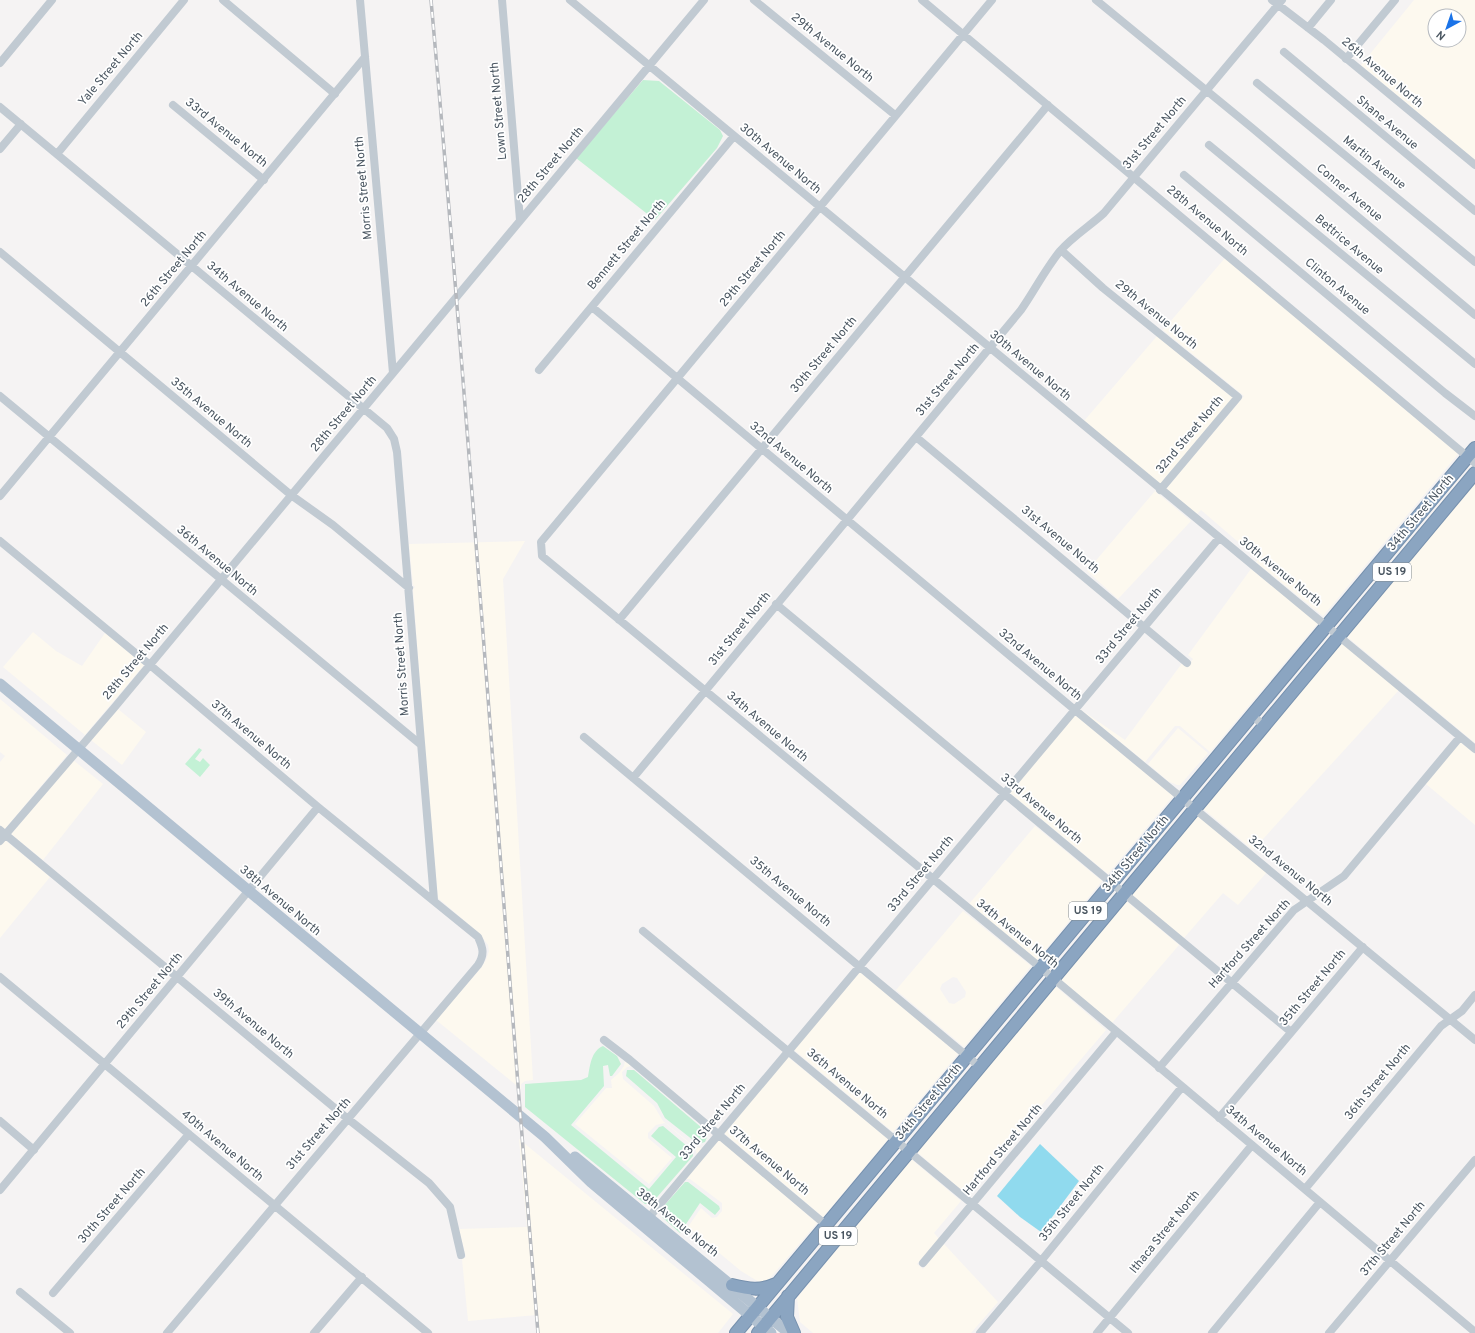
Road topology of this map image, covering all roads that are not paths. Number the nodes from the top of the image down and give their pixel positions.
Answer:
1 (52, 0) edge
2 (184, 0) edge
3 (223, 0) edge
4 (360, 0) edge
5 (502, 0) edge
6 (570, 0) edge
7 (704, 0) edge
8 (754, 0) edge
9 (922, 0) edge
10 (992, 0) edge
11 (1096, 0) edge
12 (1331, 0) edge
13 (1395, 0) edge
14 (1277, 2) edge
15 (1308, 28) junction
16 (963, 34) junction
17 (1284, 52) dead end
18 (365, 57) junction
19 (1346, 59) junction
20 (0, 63) edge
21 (649, 66) junction
22 (1257, 82) dead end
23 (1206, 91) junction
24 (335, 94) junction
25 (173, 105) dead end
26 (1048, 105) junction
27 (0, 107) edge
28 (895, 115) junction
29 (21, 124) junction
30 (734, 136) junction
31 (1209, 145) dead end
32 (0, 149) edge
33 (56, 154) junction
34 (1475, 165) edge
35 (1184, 175) dead end
36 (1134, 176) junction
37 (264, 180) junction
38 (820, 207) junction
39 (1475, 211) edge
40 (520, 220) junction
41 (1061, 250) junction
42 (0, 252) edge
43 (1475, 262) edge
44 (192, 266) junction
45 (904, 277) junction
46 (592, 307) junction
47 (1475, 315) edge
48 (989, 348) junction
49 (120, 353) junction
50 (1475, 364) edge
51 (539, 370) dead end
52 (393, 373) junction
53 (678, 379) junction
54 (0, 396) edge
55 (1238, 397) joint
56 (363, 409) junction
57 (1475, 416) edge
58 (387, 428) joint
59 (49, 437) junction
60 (916, 437) junction
61 (762, 449) junction
62 (1473, 456) edge
63 (1475, 473) edge
64 (1160, 490) junction
65 (291, 495) junction
66 (0, 496) edge
67 (847, 520) junction
68 (1219, 538) junction
69 (0, 542) edge
70 (542, 556) joint
71 (221, 579) junction
72 (409, 588) junction
73 (776, 604) junction
74 (620, 620) junction
75 (1327, 625) junction
76 (1145, 626) junction
77 (1340, 636) junction
78 (1187, 662) dead end
79 (150, 665) junction
80 (0, 684) edge
81 (705, 691) junction
82 (1075, 710) junction
83 (1252, 715) junction
84 (1264, 726) junction
85 (584, 737) dead end
86 (1460, 737) junction
87 (420, 744) junction
88 (77, 749) junction
89 (1475, 749) edge
90 (632, 778) junction
91 (1004, 794) junction
92 (1183, 798) junction
93 (318, 807) junction
94 (1195, 808) junction
95 (2, 835) edge
96 (932, 880) junction
97 (1112, 883) junction
98 (249, 891) junction
99 (1124, 894) junction
100 (434, 900) junction
101 (1309, 901) junction
102 (643, 931) dead end
103 (1363, 947) junction
104 (483, 949) joint
105 (860, 966) junction
106 (1041, 968) junction
107 (0, 977) edge
108 (177, 977) junction
109 (1053, 979) junction
110 (1231, 982) junction
111 (1475, 995) edge
112 (1450, 1018) junction
113 (1116, 1032) junction
114 (1291, 1032) junction
115 (419, 1033) junction
116 (604, 1040) dead end
117 (1475, 1040) edge
118 (788, 1051) junction
119 (968, 1056) junction
120 (105, 1065) junction
121 (980, 1066) junction
122 (1159, 1068) junction
123 (1182, 1087) junction
124 (1219, 1118) junction
125 (348, 1119) junction
126 (0, 1121) edge
127 (189, 1134) junction
128 (719, 1134) junction
129 (897, 1141) junction
130 (1252, 1145) junction
131 (34, 1150) junction
132 (909, 1151) junction
133 (1475, 1160) edge
134 (1305, 1189) junction
135 (0, 1190) edge
136 (854, 1191) junction
137 (1320, 1202) junction
138 (274, 1205) junction
139 (972, 1205) junction
140 (645, 1221) junction
141 (826, 1225) junction
142 (838, 1236) junction
143 (461, 1255) dead end
144 (1041, 1261) junction
145 (1390, 1261) junction
146 (922, 1263) dead end
147 (362, 1277) junction
148 (777, 1283) junction
149 (732, 1285) junction
150 (20, 1292) dead end
151 (53, 1293) dead end
152 (788, 1296) junction
153 (758, 1306) junction
154 (750, 1316) junction
155 (1110, 1318) junction
156 (766, 1327) edge
157 (1475, 1332) edge
158 (70, 1333) edge
159 (167, 1333) edge
160 (314, 1333) edge
161 (428, 1333) edge
162 (736, 1333) edge
163 (789, 1333) edge
164 (794, 1333) edge
165 (980, 1333) edge
166 (1097, 1333) edge
167 (1128, 1333) edge
168 (1212, 1333) edge
169 (1329, 1333) edge

1 - 20 street
2 - 33 street, Yale Street North
3 - 24 street
4 - 18 street, Morris Street North
5 - 40 street, Lown Street North
6 - 21 street, 30th Avenue North
7 - 21 street, 28th Street North
8 - 28 street, 29th Avenue North
9 - 16 street, 28th Avenue North
10 - 16 street, 29th Street North
11 - 23 street, Conner Avenue
12 - 15 street
13 - 19 street
14 - 15 street, 26th Avenue North
14 - 23 street, 31st Street North
15 - 19 street, 26th Avenue North
16 - 26 street, 28th Avenue North
16 - 28 street, 29th Street North
17 - 39 street, Shane Avenue
18 - 24 street, 26th Street North
18 - 52 street, Morris Street North
19 - 34 street, 26th Avenue North
21 - 30 street, 30th Avenue North
21 - 40 street, 28th Street North
22 - 43 street, Martin Avenue
23 - 36 street, 31st Street North
23 - 47 street, Conner Avenue
24 - 37 street, 26th Street North
25 - 37 street, 33rd Avenue North
26 - 36 street, 28th Avenue North
26 - 45 street, 30th Street North
27 - 29 street, 34th Avenue North
28 - 38 street, 29th Street North
29 - 32 street
29 - 33 street, 34th Avenue North
30 - 38 street, 30th Avenue North
30 - 46 street, Bennett Street North
31 - 50 street, Bettrice Avenue
33 - 44 street, 34th Avenue North
35 - 57 street, Clinton Avenue
36 - 41 street, 31st Street North
36 - 62 street, 28th Avenue North
37 - 44 street, 26th Street North
38 - 45 street, 30th Avenue North
38 - 53 street, 29th Street North
40 - 52 street, 28th Street North
41 - 48 street, 31st Street North
41 - 55 street, 29th Avenue North
42 - 49 street, 35th Avenue North
44 - 49 street, 26th Street North
44 - 56 street, 34th Avenue North
45 - 48 street, 30th Avenue North
45 - 61 street, 30th Street North
46 - 51 street, Bennett Street North
46 - 53 street, 32nd Avenue North
48 - 60 street, 31st Street North
48 - 64 street, 30th Avenue North
49 - 59 street, 26th Street North
49 - 65 street, 35th Avenue North
52 - 56 street, 28th Street North
53 - 61 street, 32nd Avenue North
53 - 70 street, 29th Street North
54 - 59 street, 36th Avenue North
55 - 64 street, 32nd Street North
56 - 58 street, 34th Avenue North
56 - 65 street, 28th Street North
58 - 72 street, Morris Street North
59 - 66 street, 26th Street North
59 - 71 street, 36th Avenue North
60 - 67 street, 31st Street North
60 - 76 street, 31st Avenue North
61 - 67 street, 32nd Avenue North
61 - 74 street, 30th Street North
62 - 75 highway, 34th Street North / US 19
63 - 77 highway, 34th Street North / US 19
64 - 68 street, 30th Avenue North
65 - 71 street, 28th Street North
65 - 72 street, 35th Avenue North
67 - 73 street, 31st Street North
67 - 82 street, 32nd Avenue North
68 - 75 street, 30th Avenue North
68 - 76 street, 33rd Street North
69 - 79 street, 37th Avenue North
70 - 74 street, 34th Avenue North
71 - 79 street, 28th Street North
71 - 87 street, 36th Avenue North
72 - 87 street, Morris Street North
73 - 81 street, 31st Street North
73 - 91 street, 33rd Avenue North
74 - 81 street, 34th Avenue North
75 - 77 street, 30th Avenue North
75 - 83 highway, 34th Street North / US 19
76 - 78 street, 31st Avenue North
76 - 82 street, 33rd Street North
77 - 84 highway, 34th Street North / US 19
77 - 86 street, 30th Avenue North
79 - 88 street, 28th Street North
79 - 93 street, 37th Avenue North
80 - 88 main road, 38th Avenue North
81 - 90 street, 31st Street North
81 - 96 street, 34th Avenue North
82 - 91 street, 33rd Street North
82 - 92 street, 32nd Avenue North
83 - 84 street
83 - 92 highway, 34th Street North / US 19
84 - 94 highway, 34th Street North / US 19
85 - 90 street, 35th Avenue North
86 - 89 street, 30th Avenue North
86 - 101 street, Hartford Street North
87 - 100 street, Morris Street North
88 - 95 street, 28th Street North
88 - 98 main road, 38th Avenue North
90 - 105 street, 35th Avenue North
91 - 96 street, 33rd Street North
91 - 97 street, 33rd Avenue North
92 - 94 street, 32nd Avenue North
92 - 97 highway, 34th Street North / US 19
93 - 98 street, 29th Street North
93 - 100 street, 37th Avenue North
94 - 99 highway, 34th Street North / US 19
94 - 101 street, 32nd Avenue North
95 - 108 street, 39th Avenue North
96 - 105 street, 33rd Street North
96 - 106 street, 34th Avenue North
97 - 99 street, 33rd Avenue North
97 - 106 highway, 34th Street North / US 19
98 - 108 street, 29th Street North
98 - 115 main road, 38th Avenue North
99 - 109 highway, 34th Street North / US 19
99 - 110 street, 33rd Avenue North
100 - 104 street, 37th Avenue North
101 - 103 street, 32nd Avenue North
101 - 110 street, Hartford Street North
102 - 118 street, 36th Avenue North
103 - 112 street, 32nd Avenue North
103 - 114 street, 35th Street North
104 - 115 street, 31st Street North
105 - 118 street, 33rd Street North
105 - 119 street, 35th Avenue North
106 - 109 street, 34th Avenue North
106 - 119 highway, 34th Street North / US 19
107 - 120 street, 40th Avenue North
108 - 120 street, 29th Street North
108 - 125 street, 39th Avenue North
109 - 113 street, 34th Avenue North
109 - 121 highway, 34th Street North / US 19
110 - 114 street, 33rd Avenue North
110 - 122 street, Hartford Street North
111 - 112 street, 36th Street North
112 - 117 street, 32nd Avenue North
112 - 134 street, 36th Street North
113 - 122 street, 34th Avenue North
113 - 139 street, Hartford Street North
114 - 124 street, 35th Street North
115 - 125 street, 31st Street North
115 - 140 main road, 38th Avenue North
116 - 128 street, 37th Avenue North
118 - 128 street, 33rd Street North
118 - 129 street, 36th Avenue North
119 - 121 street, 35th Avenue North
119 - 129 highway, 34th Street North / US 19
120 - 127 street, 40th Avenue North
120 - 131 street, 29th Street North
121 - 132 highway, 34th Street North / US 19
122 - 123 street, 34th Avenue North
123 - 124 street, 34th Avenue North
123 - 144 street, 35th Street North
124 - 130 street, 34th Avenue North
125 - 138 street, 31st Street North
125 - 143 street, 39th Avenue North
126 - 131 street
127 - 138 street, 40th Avenue North
127 - 151 street, 30th Street North
128 - 140 street, 33rd Street North
128 - 141 street, 37th Avenue North
129 - 132 street, 36th Avenue North
129 - 136 highway, 34th Street North / US 19
130 - 134 street, 34th Avenue North
130 - 155 street, Ithaca Street North
131 - 135 street, 29th Street North
132 - 139 street, 36th Avenue North
132 - 142 highway, 34th Street North / US 19
133 - 145 street, 37th Street North
134 - 137 street, 34th Avenue North
136 - 141 highway, 34th Street North / US 19
136 - 142 highway
137 - 145 street, 34th Avenue North
137 - 168 street
138 - 147 street, 40th Avenue North
138 - 159 street, 31st Street North
139 - 144 street, 36th Avenue North
139 - 146 street, Hartford Street North
140 - 149 main road, 38th Avenue North
140 - 154 main road, 38th Avenue North
141 - 148 highway, 34th Street North / US 19
142 - 152 highway, 34th Street North / US 19
144 - 155 street, 36th Avenue North
144 - 165 street, 35th Street North
145 - 157 street, 34th Avenue North
145 - 169 street, 37th Street North
147 - 160 street
147 - 161 street, 40th Avenue North
148 - 149 highway
148 - 153 highway, 34th Street North / US 19
149 - 153 main road, 38th Avenue North
150 - 158 street
152 - 156 highway, 34th Street North / US 19
152 - 164 highway
153 - 154 highway, 34th Street North / US 19
153 - 156 main road, 38th Avenue North
154 - 156 main road, 38th Avenue North
154 - 162 highway, 34th Street North / US 19
155 - 166 street, Ithaca Street North
155 - 167 street, 36th Avenue North
156 - 163 main road, 38th Avenue North

